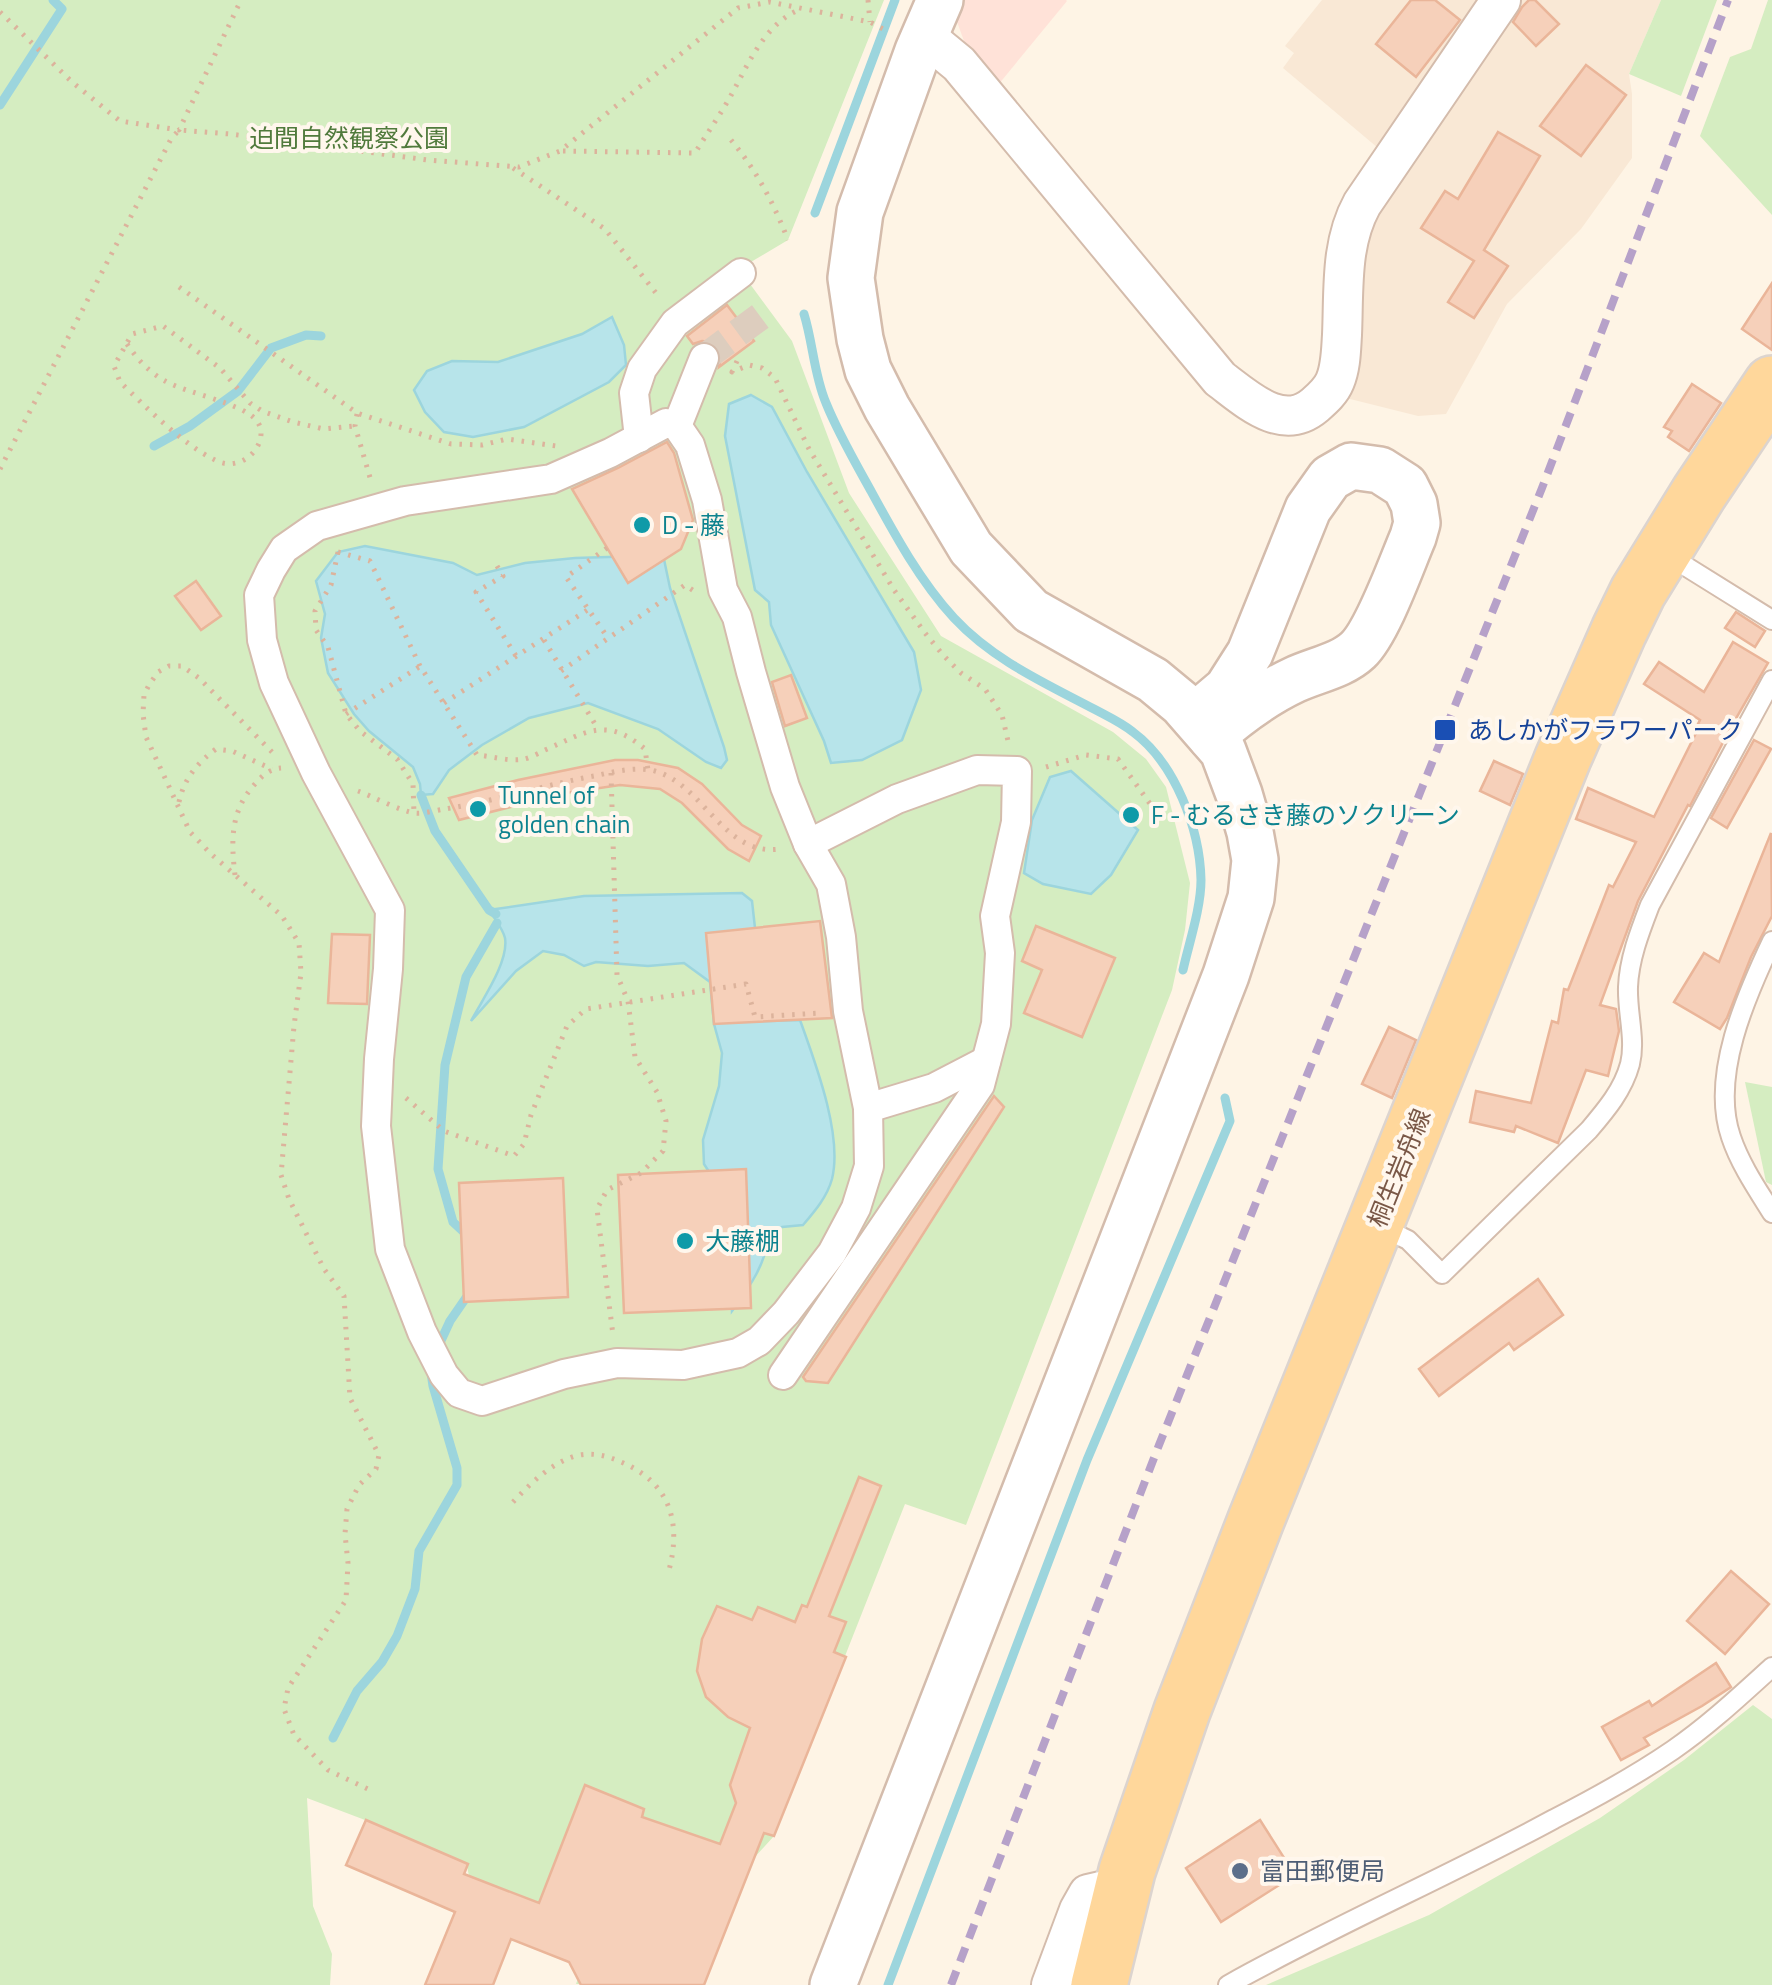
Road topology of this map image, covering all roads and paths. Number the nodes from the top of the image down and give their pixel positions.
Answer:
1 (241, 0) edge
2 (868, 0) edge
3 (1501, 0) edge
4 (804, 8) junction
5 (0, 12) edge
6 (870, 22) junction
7 (928, 29) edge
8 (179, 130) junction
9 (732, 140) dead end
10 (560, 151) junction
11 (510, 166) junction
12 (788, 240) dead end
13 (741, 273) dead end
14 (179, 287) dead end
15 (666, 305) dead end
16 (127, 344) dead end
17 (704, 358) tunnel mouth
18 (736, 362) dead end
19 (1772, 384) edge
20 (355, 426) dead end
21 (677, 426) junction
22 (638, 438) junction
23 (564, 447) dead end
24 (0, 468) edge
25 (607, 548) dead end
26 (1662, 552) junction
27 (497, 566) dead end
28 (685, 585) dead end
29 (589, 610) junction
30 (1772, 620) edge
31 (608, 638) junction
32 (544, 640) junction
33 (516, 656) junction
34 (420, 666) junction
35 (561, 671) junction
36 (1772, 680) edge
37 (444, 703) junction
38 (346, 714) junction
39 (1202, 727) junction
40 (598, 729) junction
41 (272, 769) junction
42 (648, 770) junction
43 (307, 772) junction
44 (611, 772) junction
45 (1017, 772) junction
46 (178, 805) junction
47 (1153, 808) dead end
48 (414, 814) junction
49 (808, 844) junction
50 (235, 874) junction
51 (1772, 941) edge
52 (628, 1002) junction
53 (848, 1011) junction
54 (986, 1061) junction
55 (378, 1069) junction
56 (868, 1108) junction
57 (1772, 1213) edge
58 (1376, 1225) junction
59 (759, 1341) junction
60 (617, 1363) junction
61 (514, 1502) dead end
62 (669, 1570) dead end
63 (1772, 1667) edge
64 (368, 1789) dead end
65 (1121, 1895) junction
66 (833, 1985) edge
67 (1051, 1985) edge
68 (1098, 1985) edge
69 (1228, 1985) edge

1 - 8 path
2 - 6 path
3 - 7 street
4 - 6 path
4 - 10 path
4 - 10 path
5 - 8 path
6 - 7 path
7 - 39 street
8 - 11 path
8 - 24 path
9 - 12 path
10 - 11 path
11 - 15 path
13 - 22 street
14 - 23 path
16 - 20 path
17 - 21 street
18 - 45 path
19 - 26 main road, 桐生岩舟線
21 - 22 street
21 - 49 street
22 - 43 street
25 - 29 path
26 - 30 lane
26 - 58 main road, 桐生岩舟線
27 - 33 path
28 - 31 path
29 - 31 path
29 - 32 path
31 - 35 path
32 - 33 path
32 - 35 path
33 - 37 path
34 - 37 path
34 - 38 path
34 - 38 path
35 - 40 path
36 - 58 lane
37 - 40 path
38 - 48 path
39 - 39 street
39 - 66 street
40 - 42 path
41 - 43 path
41 - 46 path
41 - 50 path
42 - 44 path
42 - 49 path
43 - 46 path
43 - 48 path
43 - 55 street
44 - 48 path
44 - 52 path
45 - 47 path
45 - 49 street
45 - 54 street
46 - 50 path
49 - 53 street
50 - 64 path
51 - 57 lane
52 - 53 path
52 - 55 path
52 - 60 path
53 - 56 street
54 - 56 street
54 - 59 street
55 - 60 street
56 - 59 street
58 - 65 main road, 桐生岩舟線
59 - 60 street
61 - 62 path
63 - 69 lane
65 - 67 street
65 - 68 main road, 桐生岩舟線

